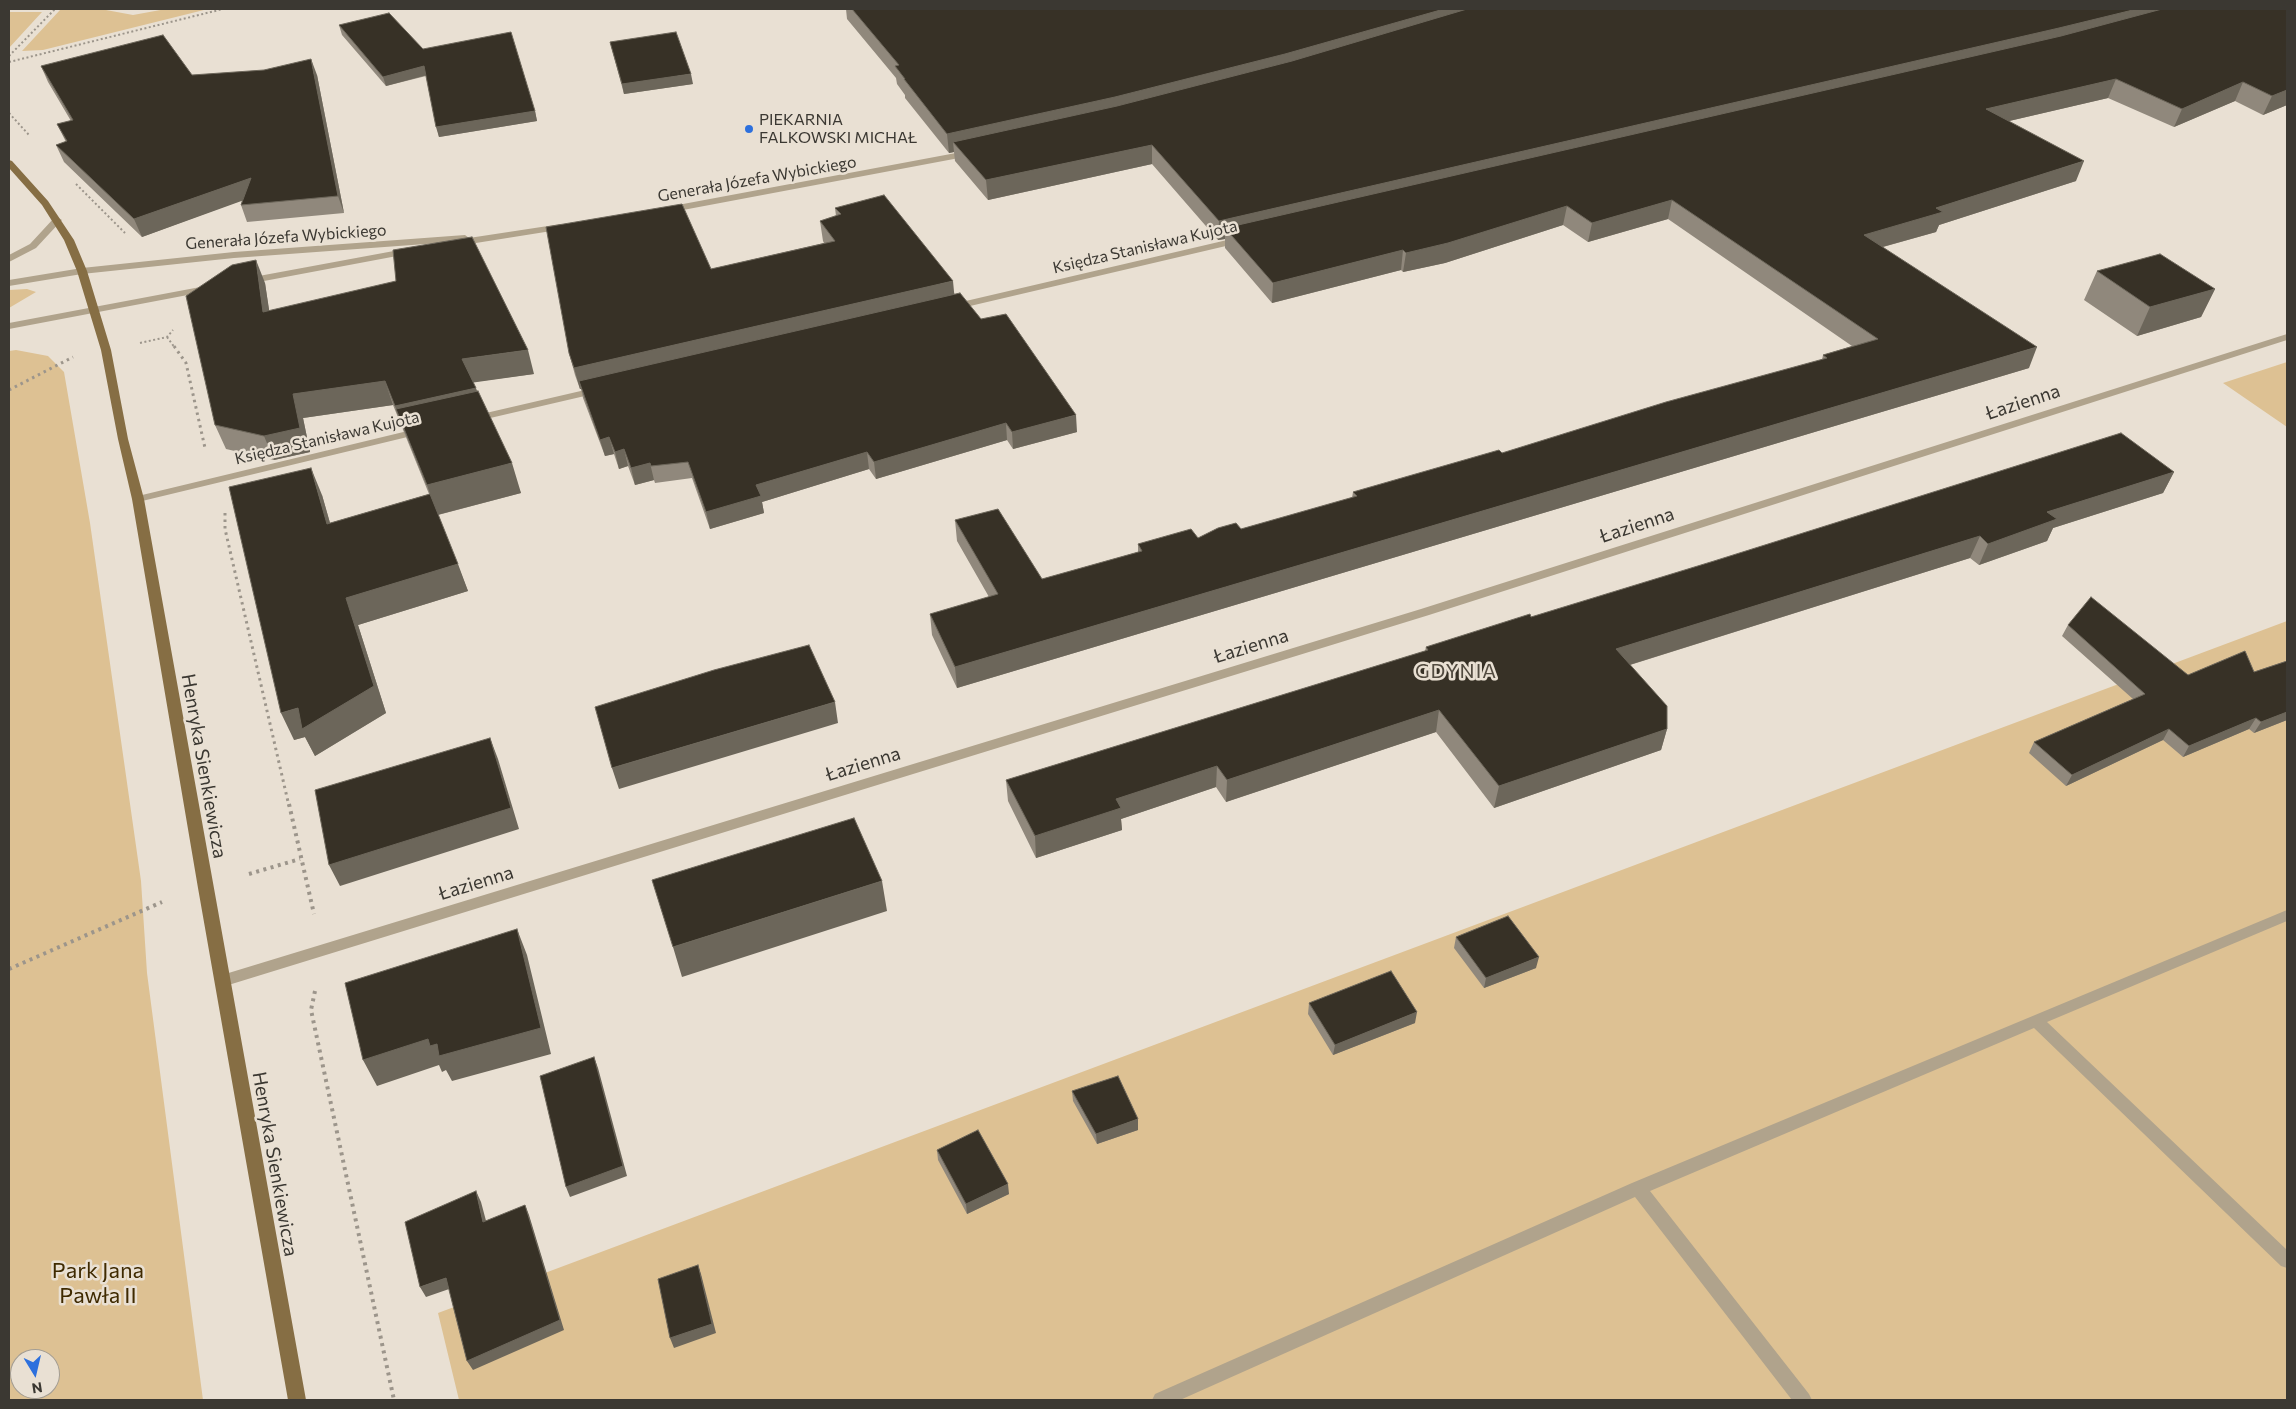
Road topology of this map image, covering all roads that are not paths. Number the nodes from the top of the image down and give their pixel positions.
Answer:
1 (986, 150) edge
2 (9, 164) edge
3 (660, 212) edge
4 (57, 220) junction
5 (575, 225) edge
6 (493, 236) junction
7 (1246, 238) edge
8 (9, 259) edge
9 (82, 270) junction
10 (9, 283) edge
11 (93, 309) junction
12 (944, 309) edge
13 (9, 326) edge
14 (2287, 337) edge
15 (604, 388) edge
16 (467, 420) edge
17 (428, 429) edge
18 (138, 500) junction
19 (2287, 915) edge
20 (222, 981) junction
21 (2036, 1021) junction
22 (1638, 1188) junction
23 (2287, 1261) edge
24 (297, 1400) edge
25 (1161, 1400) edge
26 (1803, 1400) edge

1 - 3 street, Generała Józefa Wybickiego
2 - 4 main road, Henryka Sienkiewicza
4 - 8 street
4 - 9 main road, Henryka Sienkiewicza
5 - 6 street, Generała Józefa Wybickiego
6 - 9 street, Generała Józefa Wybickiego
6 - 11 street, Generała Józefa Wybickiego
7 - 12 street, Księdza Stanisława Kujota
9 - 10 street, Generała Józefa Wybickiego
9 - 11 main road, Henryka Sienkiewicza
11 - 13 street, Generała Józefa Wybickiego
11 - 18 main road, Henryka Sienkiewicza
14 - 20 street, Łazienna
15 - 16 street
17 - 18 street, Księdza Stanisława Kujota
18 - 20 main road, Henryka Sienkiewicza
19 - 21 street
20 - 24 main road, Henryka Sienkiewicza
21 - 22 street
21 - 23 street
22 - 25 street
22 - 26 street

